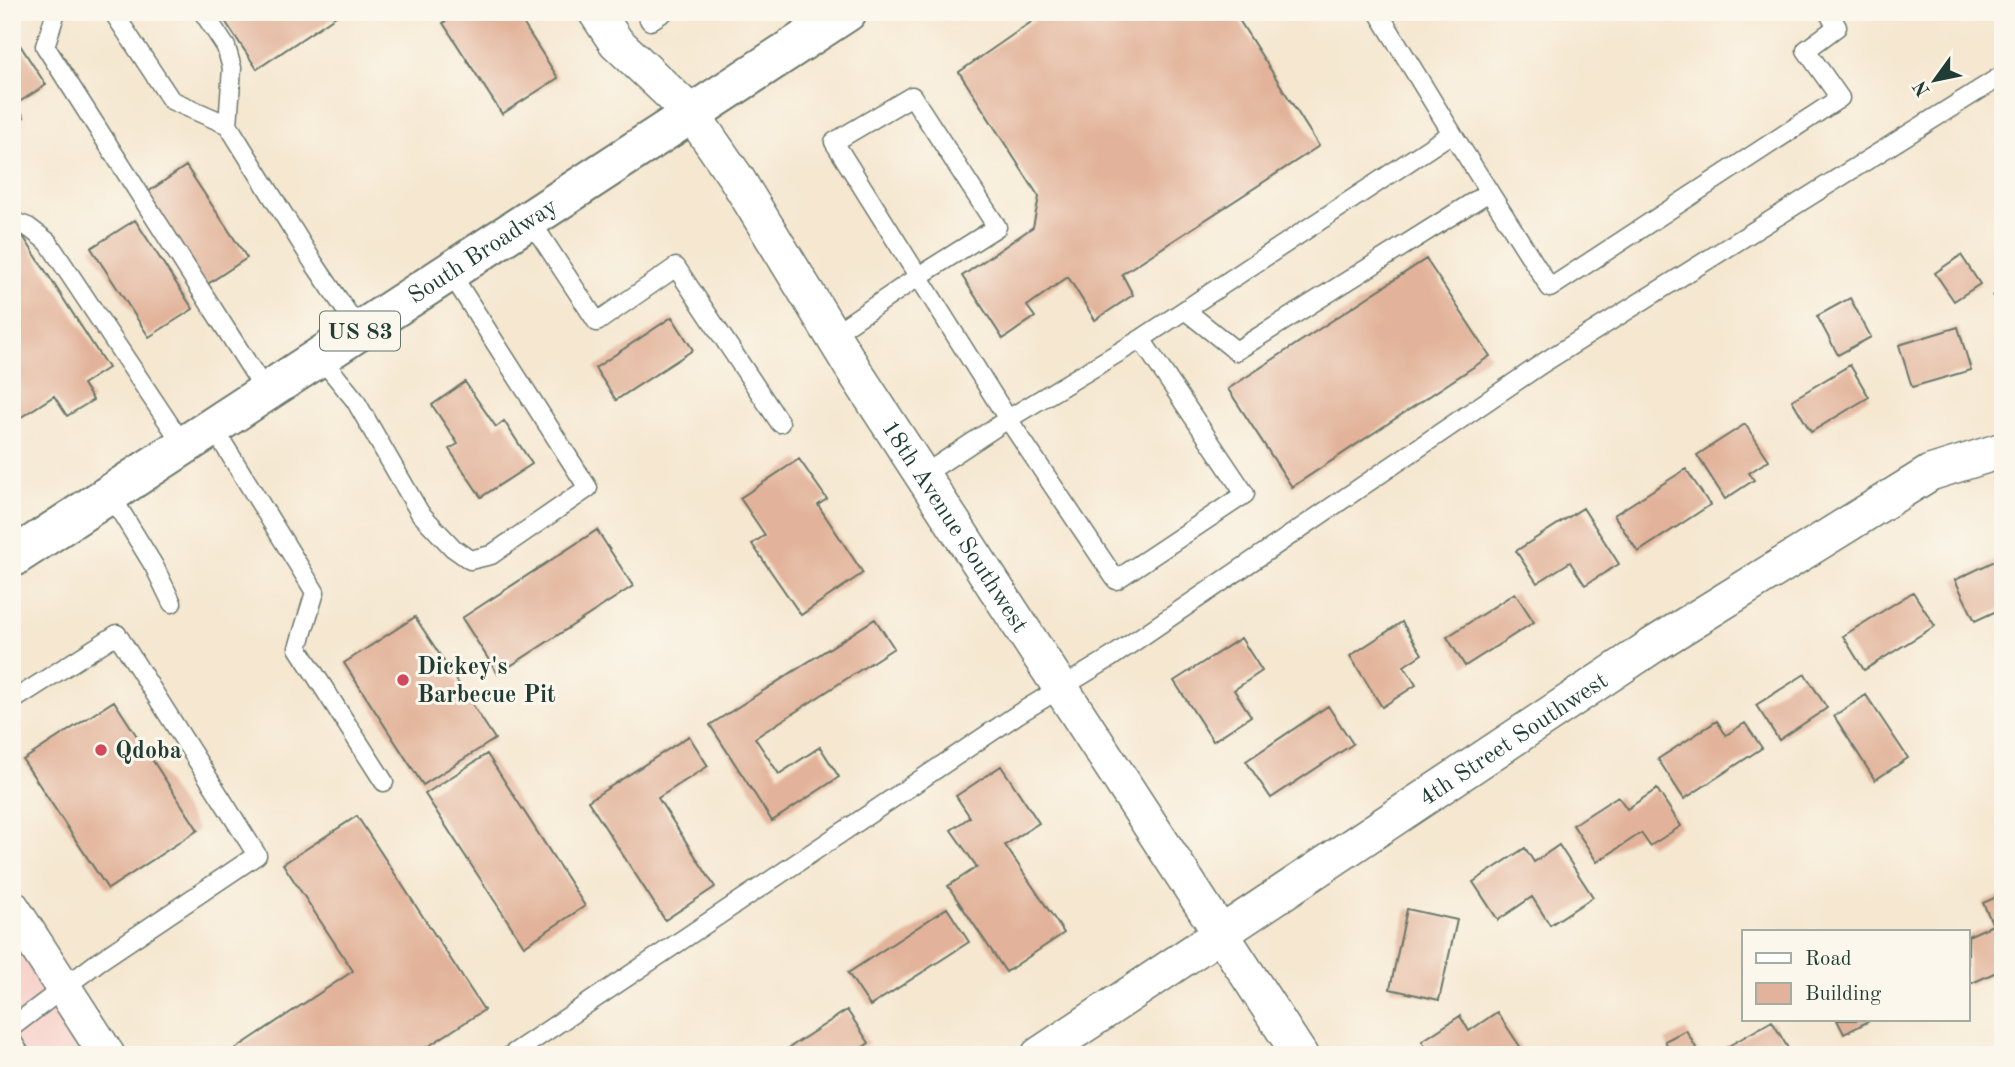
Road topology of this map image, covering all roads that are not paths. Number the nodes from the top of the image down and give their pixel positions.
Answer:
1 (56, 12) edge
2 (113, 12) edge
3 (203, 12) edge
4 (596, 12) edge
5 (645, 12) edge
6 (664, 12) edge
7 (1378, 12) edge
8 (1828, 12) edge
9 (832, 17) edge
10 (2003, 75) edge
11 (692, 114) junction
12 (228, 125) junction
13 (1452, 134) junction
14 (1489, 192) junction
15 (530, 220) junction
16 (12, 221) edge
17 (450, 272) junction
18 (919, 276) junction
19 (1185, 310) junction
20 (360, 331) junction
21 (832, 335) junction
22 (1141, 339) junction
23 (320, 357) junction
24 (266, 392) junction
25 (1008, 419) junction
26 (780, 423) dead end
27 (199, 436) junction
28 (2003, 450) edge
29 (923, 475) junction
30 (110, 494) junction
31 (12, 558) edge
32 (172, 603) dead end
33 (1061, 689) junction
34 (12, 701) edge
35 (384, 782) dead end
36 (12, 908) edge
37 (1221, 933) junction
38 (64, 988) junction
39 (12, 1027) edge
40 (12, 1041) edge
41 (21, 1055) edge
42 (107, 1055) edge
43 (511, 1055) edge
44 (1039, 1055) edge
45 (1300, 1055) edge

1 - 24 lane
2 - 12 lane
3 - 12 lane
4 - 11 street, 18th Avenue Southwest
5 - 6 lane
7 - 13 lane
8 - 14 lane
9 - 11 main road, South Broadway / US 83
10 - 33 lane
11 - 15 main road, South Broadway / US 83
11 - 21 street, 18th Avenue Southwest
12 - 20 lane
13 - 14 lane
13 - 19 lane
14 - 19 lane
15 - 17 main road, South Broadway / US 83
15 - 26 lane
16 - 27 lane
17 - 20 main road, South Broadway / US 83
17 - 23 lane
18 - 18 lane
18 - 21 lane
18 - 25 lane
19 - 22 lane
20 - 23 main road, South Broadway / US 83
21 - 29 street, 18th Avenue Southwest
22 - 25 lane
22 - 25 lane
23 - 24 main road, South Broadway / US 83
24 - 27 main road, South Broadway / US 83
25 - 29 lane
27 - 30 main road, South Broadway / US 83
27 - 35 lane
28 - 37 street, 4th Street Southwest
29 - 33 street, 18th Avenue Southwest
30 - 31 main road, South Broadway / US 83
30 - 32 lane
33 - 37 street, 18th Avenue Southwest
33 - 43 lane
34 - 38 lane
36 - 38 street
37 - 44 street, 4th Street Southwest
37 - 45 street, 18th Avenue Southwest
38 - 39 lane
38 - 42 street
40 - 41 lane

